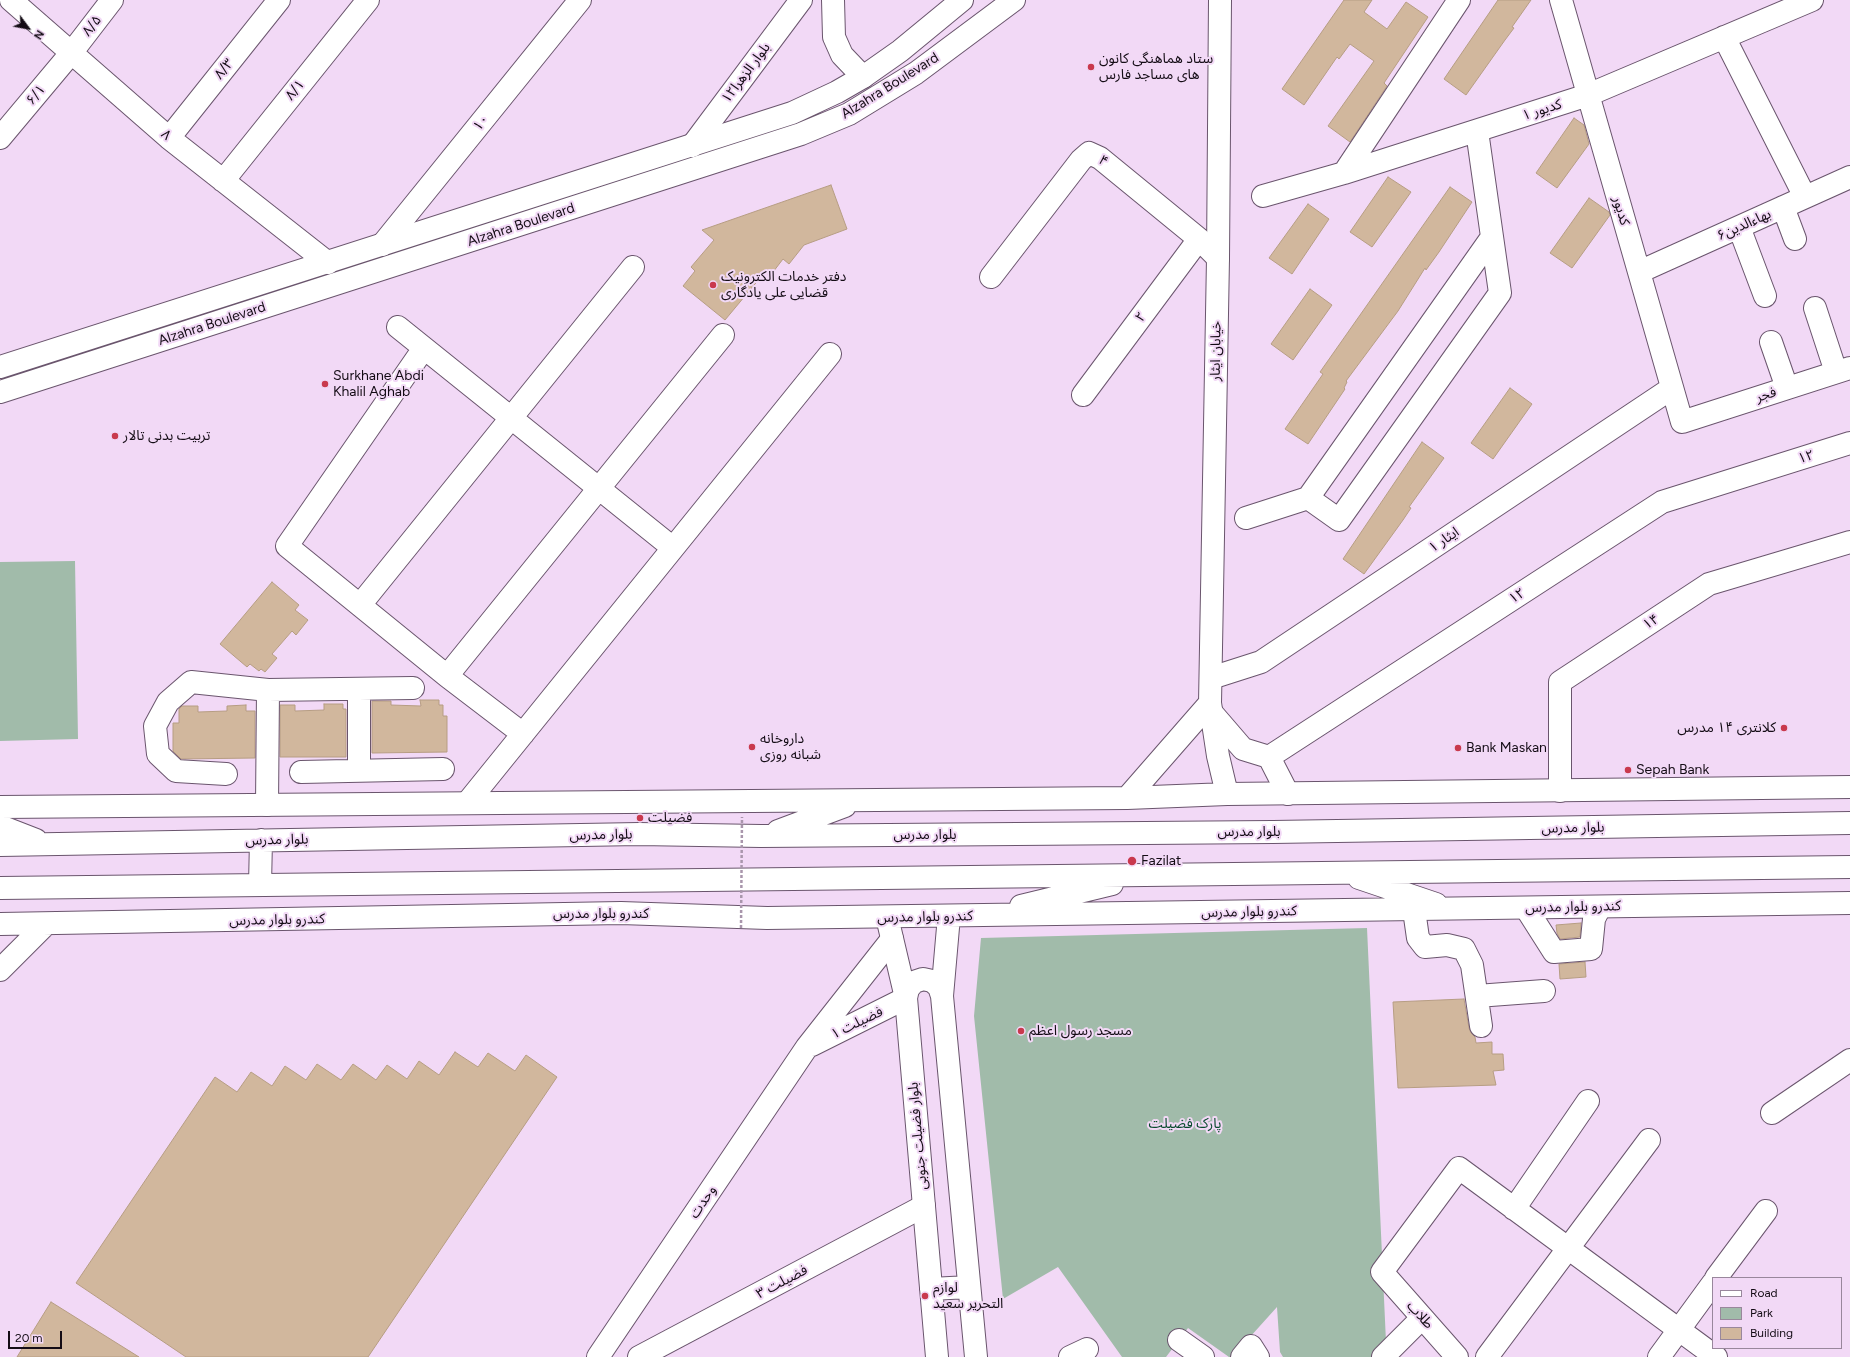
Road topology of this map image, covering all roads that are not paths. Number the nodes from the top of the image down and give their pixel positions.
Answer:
1 (11, 0) edge
2 (112, 0) edge
3 (279, 0) edge
4 (368, 0) edge
5 (580, 0) edge
6 (800, 0) edge
7 (833, 0) edge
8 (962, 0) edge
9 (1014, 0) edge
10 (1220, 0) edge
11 (1561, 0) edge
12 (1812, 0) edge
13 (1450, 3) edge
14 (1724, 37) junction
15 (72, 52) junction
16 (863, 77) junction
17 (1588, 95) junction
18 (1477, 131) junction
19 (0, 138) edge
20 (169, 138) junction
21 (692, 146) junction
22 (1344, 173) junction
23 (1850, 177) edge
24 (223, 181) junction
25 (1263, 196) dead end
26 (1805, 197) junction
27 (1783, 207) junction
28 (1739, 227) junction
29 (1492, 237) junction
30 (1199, 239) junction
31 (1795, 239) dead end
32 (382, 245) junction
33 (1218, 258) junction
34 (328, 263) junction
35 (633, 267) dead end
36 (1639, 272) junction
37 (991, 277) dead end
38 (1765, 296) dead end
39 (1815, 308) dead end
40 (398, 327) dead end
41 (723, 335) dead end
42 (1771, 342) dead end
43 (424, 348) junction
44 (830, 354) dead end
45 (0, 367) edge
46 (1843, 370) edge
47 (1672, 388) junction
48 (1787, 388) junction
49 (0, 392) edge
50 (1083, 395) dead end
51 (511, 418) junction
52 (1682, 422) joint
53 (1850, 443) edge
54 (599, 489) junction
55 (1308, 498) junction
56 (1246, 518) dead end
57 (1850, 542) edge
58 (673, 548) junction
59 (360, 605) junction
60 (447, 676) junction
61 (1210, 678) junction
62 (413, 688) dead end
63 (359, 689) junction
64 (268, 690) junction
65 (1211, 708) junction
66 (523, 734) junction
67 (1270, 757) junction
68 (443, 769) dead end
69 (359, 770) junction
70 (301, 772) dead end
71 (226, 774) dead end
72 (1850, 787) edge
73 (1560, 790) junction
74 (1227, 794) junction
75 (1288, 794) junction
76 (1127, 798) junction
77 (859, 800) junction
78 (467, 803) junction
79 (267, 805) junction
80 (0, 807) edge
81 (1850, 824) edge
82 (0, 826) edge
83 (765, 836) junction
84 (261, 840) junction
85 (0, 844) edge
86 (46, 844) junction
87 (1850, 867) edge
88 (1345, 873) junction
89 (1151, 875) junction
90 (554, 882) junction
91 (260, 885) junction
92 (0, 888) edge
93 (1850, 903) edge
94 (1600, 907) junction
95 (1526, 908) junction
96 (1450, 909) junction
97 (1414, 910) junction
98 (622, 913) junction
99 (949, 916) junction
100 (981, 916) junction
101 (887, 918) junction
102 (0, 924) edge
103 (46, 924) junction
104 (892, 939) junction
105 (0, 970) edge
106 (1544, 991) dead end
107 (942, 996) junction
108 (1477, 996) junction
109 (906, 998) junction
110 (1481, 1026) dead end
111 (807, 1047) junction
112 (1850, 1060) edge
113 (1588, 1101) dead end
114 (1772, 1113) dead end
115 (1649, 1140) dead end
116 (924, 1206) junction
117 (1514, 1209) junction
118 (1766, 1211) dead end
119 (1568, 1248) junction
120 (1717, 1277) edge
121 (1712, 1284) edge
122 (969, 1287) junction
123 (931, 1289) junction
124 (1422, 1318) junction
125 (1679, 1330) junction
126 (1180, 1340) dead end
127 (598, 1357) edge
128 (639, 1357) edge
129 (937, 1357) edge
130 (976, 1357) edge
131 (1203, 1357) edge
132 (1242, 1357) edge
133 (1258, 1357) edge
134 (1384, 1357) edge
135 (1457, 1357) edge
136 (1487, 1357) edge
137 (1659, 1357) edge
138 (1716, 1357) edge

1 - 15 street, ۸
2 - 15 street, ۸/۵
3 - 20 street, ۸/۳
4 - 24 street, ۸/۱
5 - 32 street, ۱۰
6 - 21 street, بلوار الزهرا۱۲
7 - 16 street
8 - 16 street, Alzahra Boulevard
9 - 49 street, Alzahra Boulevard
10 - 33 street, خیابان ایثار
11 - 17 street, کدیور
12 - 14 street, کدیور ۱
13 - 22 street
14 - 17 street, کدیور ۱
14 - 26 street
15 - 19 street, ۶/۱
15 - 20 street, ۸
16 - 21 street, Alzahra Boulevard
17 - 18 street, کدیور ۱
17 - 36 street, کدیور
18 - 22 street, کدیور ۱
18 - 29 street
20 - 24 street, ۸
21 - 32 street, Alzahra Boulevard
22 - 25 street, کدیور ۱
23 - 26 street, ۶بهاءالدين
24 - 34 street, ۸
26 - 27 street, ۶بهاءالدين
27 - 28 street, ۶بهاءالدين
27 - 31 street
28 - 36 street, ۶بهاءالدين
28 - 38 street
29 - 55 street
29 - 55 street
30 - 33 street, ۴
30 - 37 street, ۴
30 - 50 street, ۲
32 - 34 street, Alzahra Boulevard
33 - 61 street, خیابان ایثار
34 - 45 street, Alzahra Boulevard
35 - 51 street
36 - 47 street, کدیور
39 - 46 street
40 - 43 street
41 - 54 street
42 - 48 street
43 - 51 street
43 - 59 street
44 - 58 street
46 - 48 street, فجر
47 - 52 street, کدیور
47 - 61 street, ایثار ۱
48 - 52 street, فجر
51 - 54 street
51 - 59 street
53 - 67 street, ۱۲
54 - 58 street
54 - 60 street
55 - 56 street
57 - 73 street, ۱۴
58 - 66 street
59 - 60 street
60 - 66 street
61 - 65 street, خیابان ایثار
62 - 63 street
63 - 64 street
63 - 69 street
64 - 71 street
64 - 79 street
65 - 67 street
65 - 74 street, خیابان ایثار
65 - 76 street
66 - 78 street
67 - 75 street
68 - 69 street
69 - 70 street
72 - 73 street
73 - 75 street
74 - 75 street
74 - 76 street
76 - 77 street
77 - 78 street
77 - 83 street
78 - 79 street
79 - 80 street
81 - 83 street, بلوار مدرس
82 - 86 street
83 - 84 street, بلوار مدرس
84 - 86 street, بلوار مدرس
84 - 91 street
85 - 86 street, بلوار مدرس
87 - 88 street
88 - 89 street
88 - 96 street
89 - 90 street
89 - 100 street
90 - 91 street
90 - 98 street
91 - 92 street
93 - 94 street, کندرو بلوار مدرس
94 - 95 street, کندرو بلوار مدرس
94 - 95 street
95 - 96 street, کندرو بلوار مدرس
96 - 97 street, کندرو بلوار مدرس
97 - 100 street, کندرو بلوار مدرس
97 - 108 street
98 - 101 street, کندرو بلوار مدرس
98 - 103 street, کندرو بلوار مدرس
99 - 100 street, کندرو بلوار مدرس
99 - 101 street, کندرو بلوار مدرس
99 - 107 street
101 - 104 street, بلوار فضیلت جنوبی
102 - 103 street, کندرو بلوار مدرس
103 - 105 street
104 - 109 street, بلوار فضیلت جنوبی
104 - 111 street, وحدت
106 - 108 street
107 - 109 street
107 - 122 street
108 - 110 street
109 - 111 street, فضیلت ۱
109 - 116 street, بلوار فضیلت جنوبی
111 - 127 street, وحدت
112 - 114 street
113 - 117 street
115 - 119 street
116 - 123 street, بلوار فضیلت جنوبی
116 - 128 street, فضیلت ۳
117 - 119 street
117 - 124 street, طلاب
118 - 120 street
119 - 125 street
119 - 136 street
121 - 125 street
122 - 123 street
122 - 130 street
123 - 129 street, بلوار فضیلت جنوبی
124 - 134 street
124 - 135 street, طلاب
125 - 137 street
125 - 138 street
126 - 131 street
132 - 133 street

